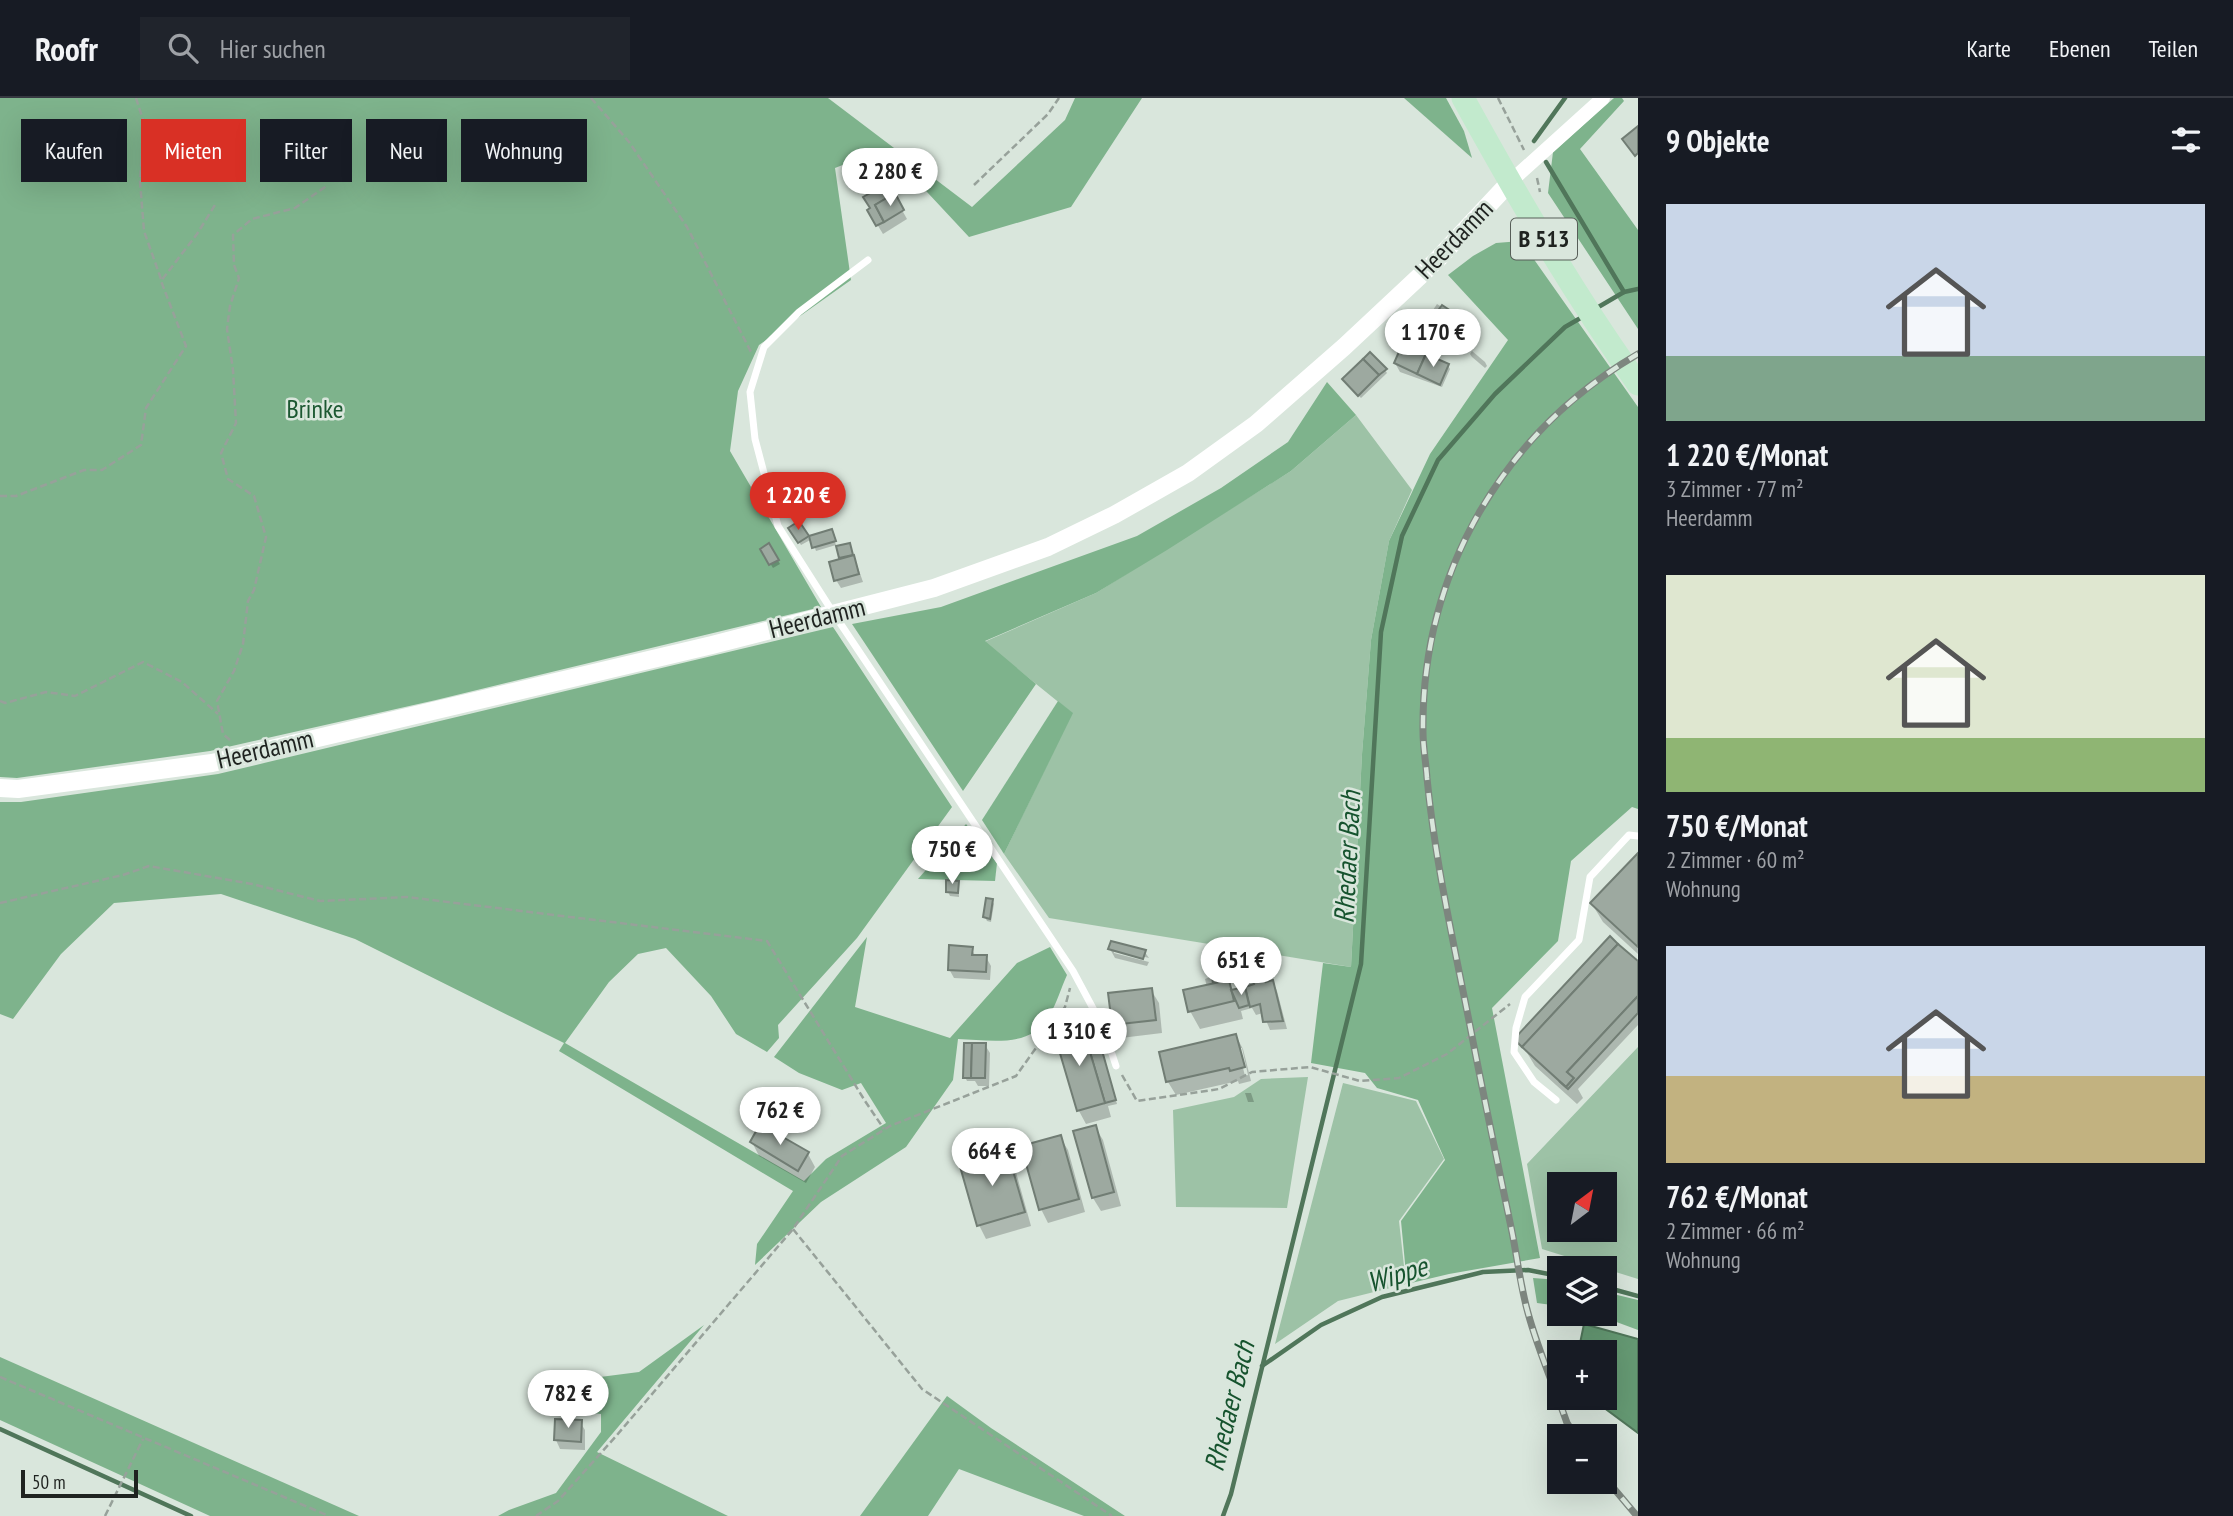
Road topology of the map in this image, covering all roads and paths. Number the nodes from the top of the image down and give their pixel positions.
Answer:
1 (136, 98) edge
2 (591, 98) edge
3 (1059, 98) edge
4 (1463, 98) edge
5 (1497, 98) edge
6 (1604, 98) edge
7 (1530, 163) junction
8 (1510, 182) junction
9 (328, 185) dead end
10 (974, 185) dead end
11 (1540, 194) dead end
12 (215, 205) dead end
13 (869, 260) dead end
14 (161, 281) junction
15 (758, 367) junction
16 (1638, 384) edge
17 (0, 496) edge
18 (834, 614) junction
19 (0, 701) edge
20 (220, 716) junction
21 (245, 755) junction
22 (0, 788) edge
23 (1638, 836) edge
24 (0, 903) edge
25 (1073, 971) junction
26 (1525, 997) junction
27 (1116, 1066) joint
28 (1556, 1100) dead end
29 (884, 1129) junction
30 (793, 1229) junction
31 (0, 1377) edge
32 (143, 1438) junction
33 (105, 1516) edge
34 (329, 1516) edge
35 (536, 1516) edge
36 (1112, 1516) edge

1 - 14 path
2 - 15 path
3 - 10 path
4 - 8 main road, B 513
5 - 7 path
6 - 7 street
7 - 8 street
7 - 11 path
8 - 16 main road, B 513
8 - 18 street, Heerdamm
9 - 20 path
12 - 14 path
13 - 15 lane
14 - 17 path
15 - 18 lane
18 - 21 street, Heerdamm
18 - 25 lane
19 - 20 path
20 - 21 path
21 - 22 street, Heerdamm
23 - 26 lane
24 - 29 path
25 - 27 lane
25 - 29 path
26 - 27 path
26 - 28 lane
29 - 30 path
30 - 35 path
30 - 36 path
31 - 32 path
32 - 33 path
32 - 34 path

